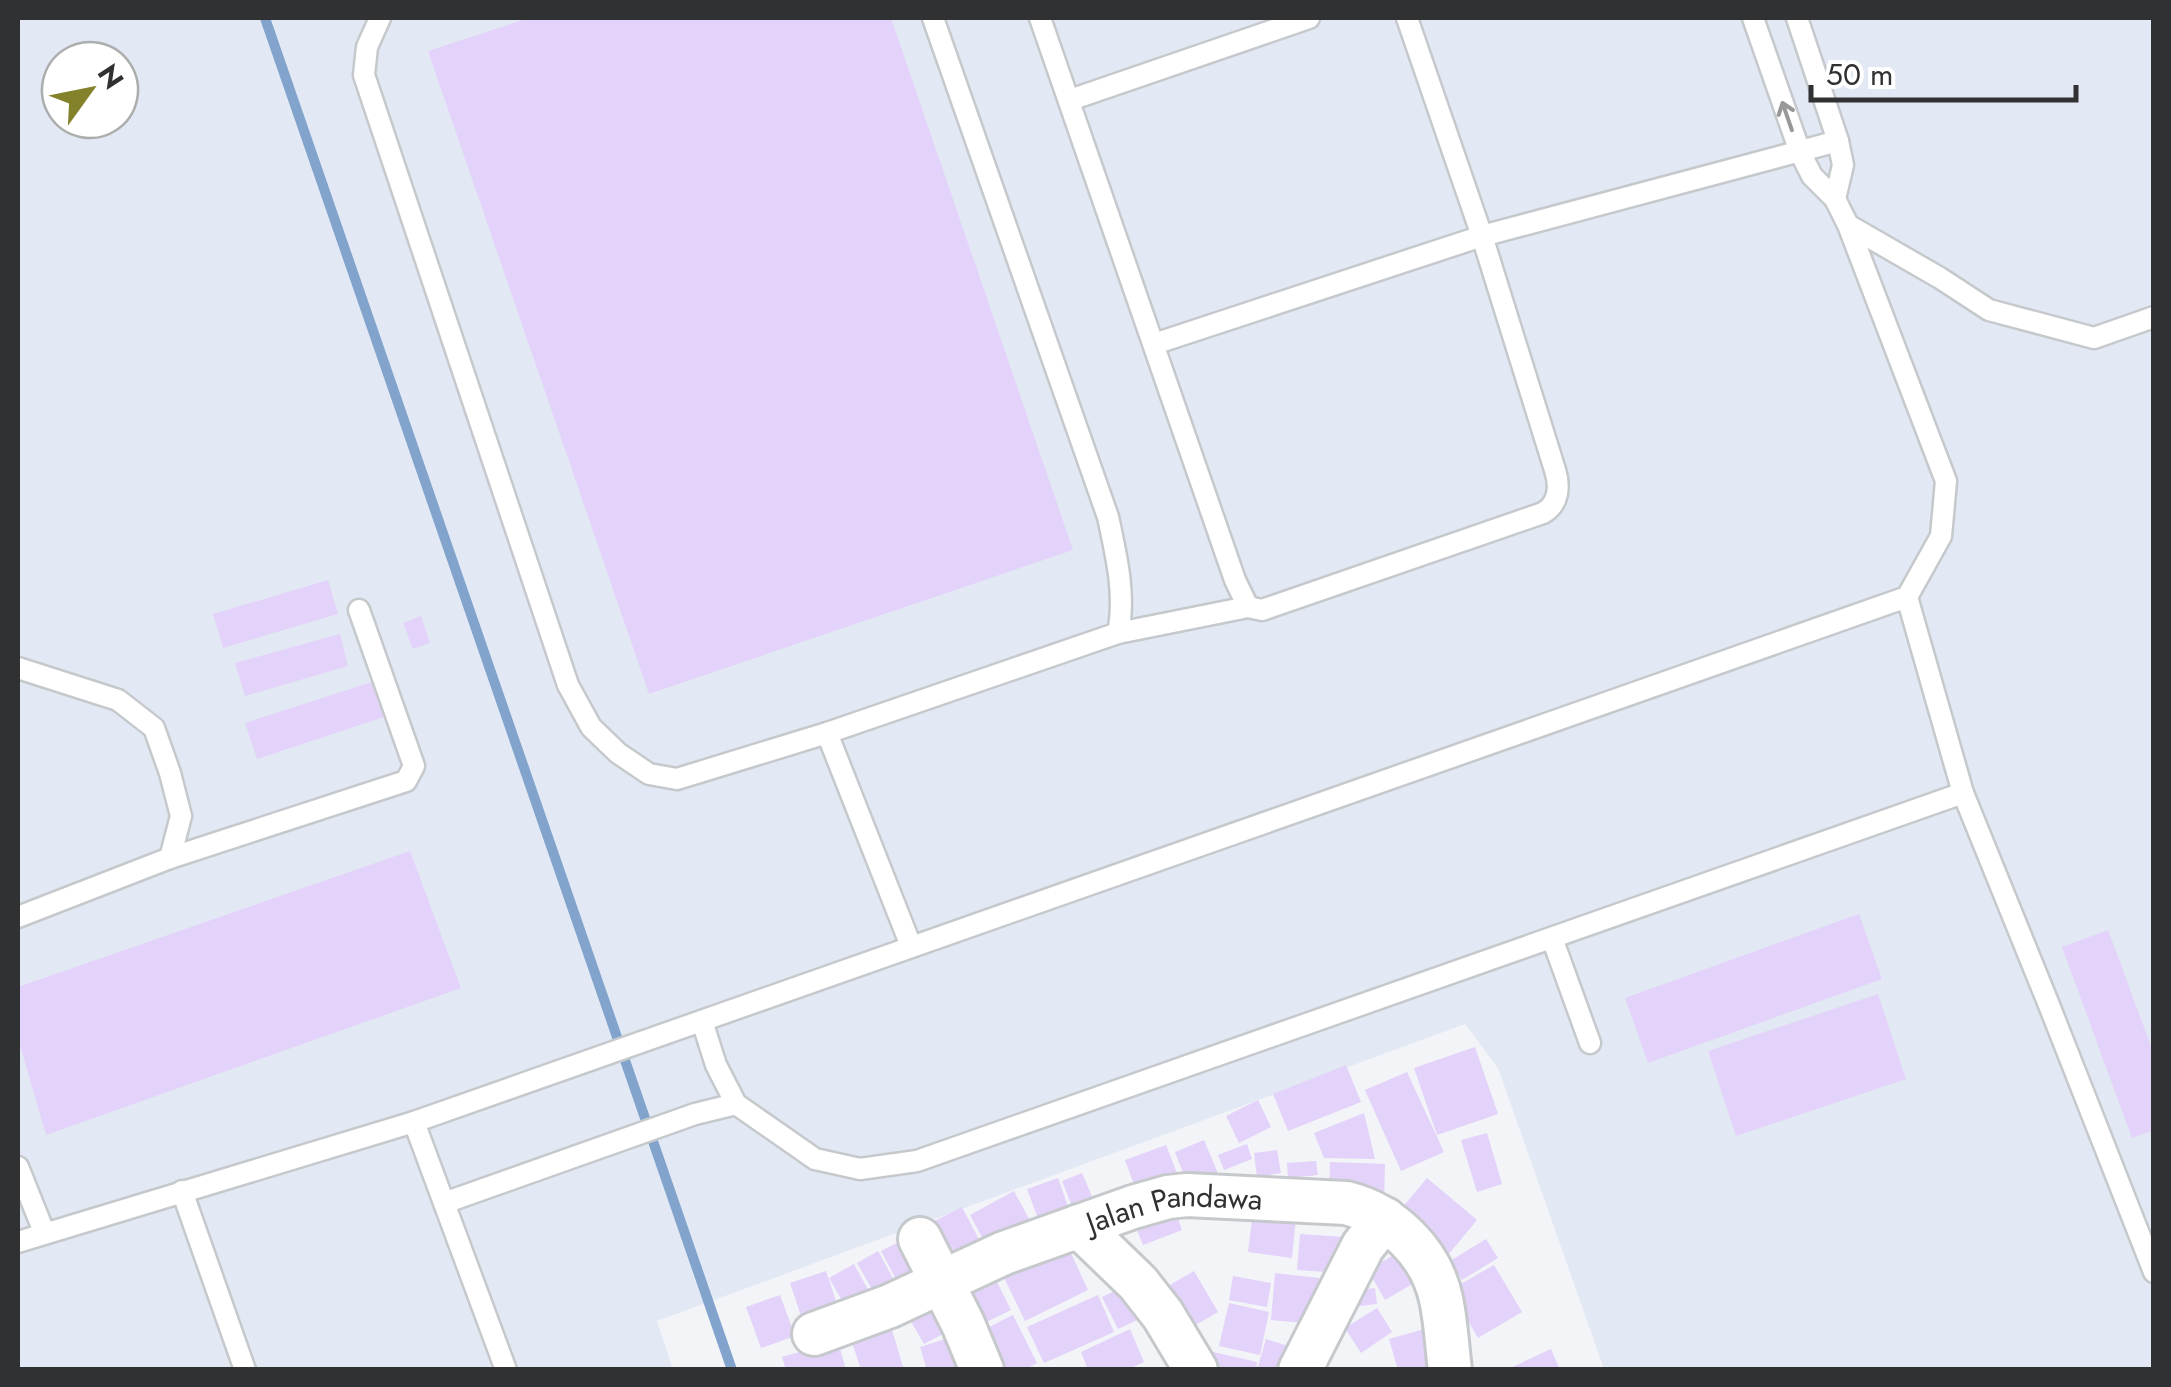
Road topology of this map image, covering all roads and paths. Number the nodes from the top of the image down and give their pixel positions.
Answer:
1 (380, 18) edge
2 (933, 18) edge
3 (1040, 18) edge
4 (1309, 18) edge
5 (1408, 18) edge
6 (1754, 18) edge
7 (1797, 18) edge
8 (1070, 100) junction
9 (1838, 141) junction
10 (1800, 152) junction
11 (1835, 198) junction
12 (1848, 225) junction
13 (1482, 236) junction
14 (2154, 316) edge
15 (1154, 344) junction
16 (1907, 596) junction
17 (1248, 606) junction
18 (359, 610) dead end
19 (1118, 633) junction
20 (18, 668) edge
21 (826, 733) junction
22 (1963, 793) junction
23 (170, 858) junction
24 (18, 918) edge
25 (1552, 938) junction
26 (911, 946) junction
27 (695, 1023) junction
28 (1590, 1043) dead end
29 (736, 1104) junction
30 (414, 1122) junction
31 (18, 1167) edge
32 (182, 1191) junction
33 (444, 1203) junction
34 (1386, 1218) junction
35 (1079, 1226) junction
36 (44, 1232) junction
37 (920, 1239) dead end
38 (18, 1242) edge
39 (2154, 1272) edge
40 (943, 1282) junction
41 (814, 1334) dead end
42 (245, 1370) edge
43 (506, 1370) edge
44 (982, 1370) edge
45 (1196, 1370) edge
46 (1300, 1370) edge
47 (1450, 1370) edge

1 - 21 lane
2 - 19 lane
3 - 8 lane
4 - 8 lane
5 - 13 lane
10 -> 6 lane
7 - 9 lane
8 - 15 lane
9 - 10 lane
9 - 11 lane
10 - 11 lane
10 - 13 lane
11 - 12 lane
12 - 14 lane
12 - 16 lane
13 - 15 lane
13 - 17 lane
15 - 17 lane
16 - 22 lane
16 - 26 lane
17 - 19 lane
18 - 23 lane
19 - 21 lane
20 - 23 lane
21 - 26 lane
22 - 25 lane
22 - 39 lane
23 - 24 lane
25 - 28 lane
25 - 29 lane
26 - 27 lane
27 - 29 lane
27 - 30 lane
29 - 33 lane
30 - 32 lane
30 - 33 lane
31 - 36 lane
32 - 36 lane
32 - 42 lane
33 - 43 lane
34 - 35 street, Jalan Pandawa
34 - 46 street
34 - 47 street, Jalan Pandawa
35 - 40 street, Jalan Pandawa
35 - 45 street
36 - 38 lane
37 - 40 street
40 - 41 street, Jalan Pandawa
40 - 44 street

